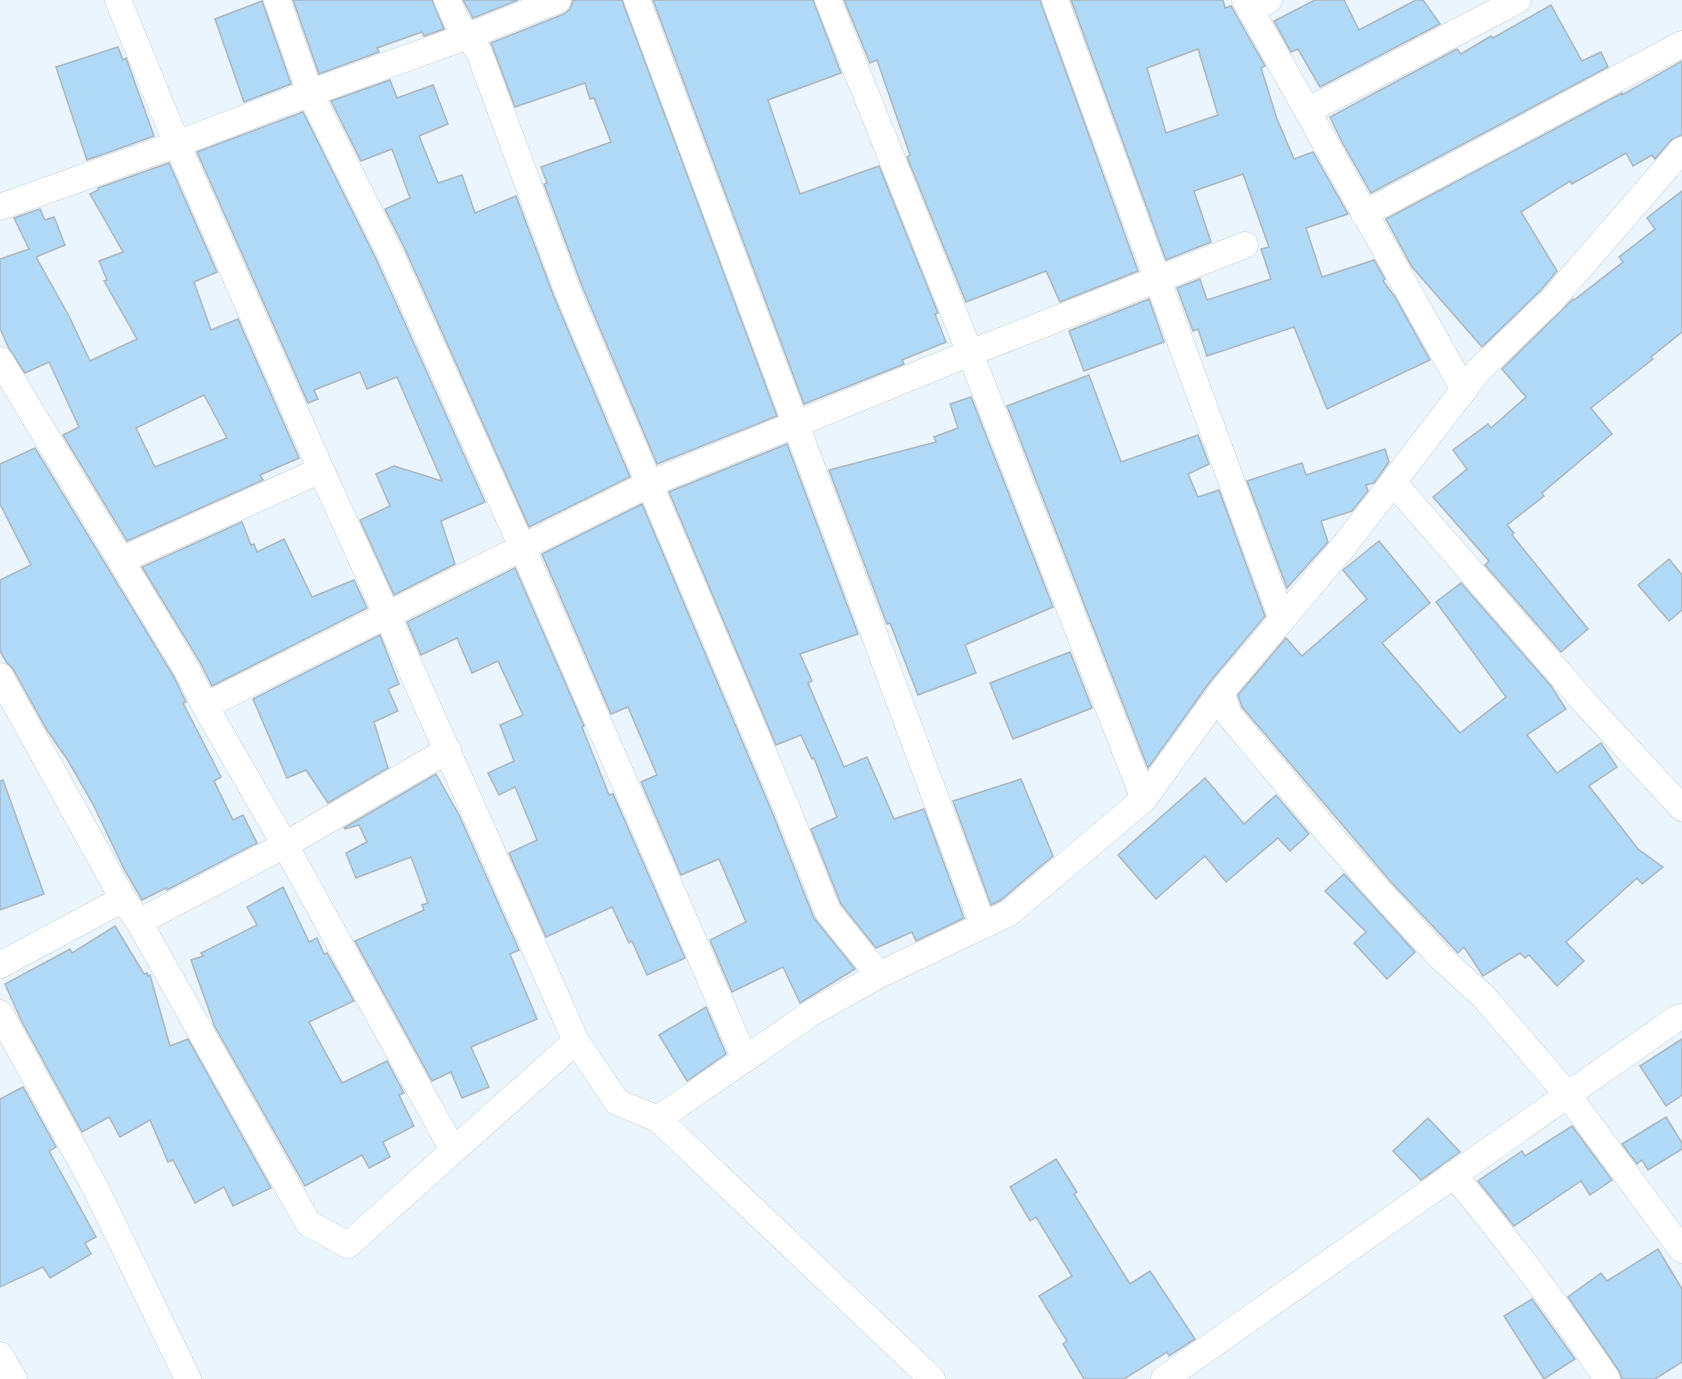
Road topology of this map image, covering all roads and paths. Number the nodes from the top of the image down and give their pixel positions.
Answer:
1 (117, 0) edge
2 (277, 0) edge
3 (447, 0) edge
4 (558, 0) edge
5 (637, 0) edge
6 (828, 0) edge
7 (1054, 0) edge
8 (1518, 0) edge
9 (1254, 3) edge
10 (468, 36) junction
11 (1682, 44) edge
12 (310, 93) junction
13 (1307, 111) junction
14 (177, 144) junction
15 (1682, 150) edge
16 (0, 207) edge
17 (1364, 214) junction
18 (1245, 245) dead end
19 (1157, 279) junction
20 (970, 352) junction
21 (0, 360) edge
22 (1464, 390) junction
23 (796, 425) junction
24 (321, 470) junction
25 (1393, 482) junction
26 (649, 484) junction
27 (522, 547) junction
28 (121, 560) junction
29 (387, 615) junction
30 (1282, 619) junction
31 (0, 676) edge
32 (1221, 692) junction
33 (205, 706) junction
34 (448, 750) junction
35 (1144, 799) junction
36 (1682, 808) edge
37 (285, 845) junction
38 (123, 899) junction
39 (140, 922) junction
40 (983, 925) junction
41 (0, 965) edge
42 (879, 975) junction
43 (0, 1012) edge
44 (1682, 1017) edge
45 (576, 1041) junction
46 (745, 1059) junction
47 (1567, 1094) junction
48 (658, 1119) junction
49 (453, 1150) junction
50 (1453, 1174) junction
51 (1682, 1250) edge
52 (0, 1355) edge
53 (14, 1379) edge
54 (188, 1379) edge
55 (932, 1379) edge
56 (1164, 1379) edge
57 (1607, 1379) edge

1 - 14 street
2 - 12 street
3 - 10 street
4 - 10 street
5 - 23 street
6 - 20 street
7 - 19 street
8 - 13 street
9 - 13 street
10 - 12 street
10 - 26 street
11 - 17 street
12 - 14 street
12 - 27 street
13 - 17 street
14 - 16 street
14 - 24 street
15 - 22 street
17 - 22 street
18 - 19 street
19 - 20 street
19 - 30 street
20 - 23 street
20 - 35 street
21 - 28 street
22 - 25 street
23 - 26 street
23 - 40 street
24 - 28 street
24 - 29 street
25 - 30 street
25 - 36 street
26 - 27 street
26 - 42 street
27 - 29 street
27 - 46 street
28 - 33 street
29 - 33 street
29 - 34 street
30 - 32 street
31 - 38 street
32 - 35 street
32 - 47 street
33 - 37 street
34 - 37 street
34 - 45 street
35 - 40 street
37 - 39 street
37 - 49 street
38 - 39 street
38 - 41 street
39 - 49 street
40 - 42 street
42 - 46 street
43 - 54 street
44 - 47 street
45 - 48 street
45 - 49 street
46 - 48 street
47 - 50 street
47 - 51 street
48 - 55 street
50 - 56 street
50 - 57 street
52 - 53 street

